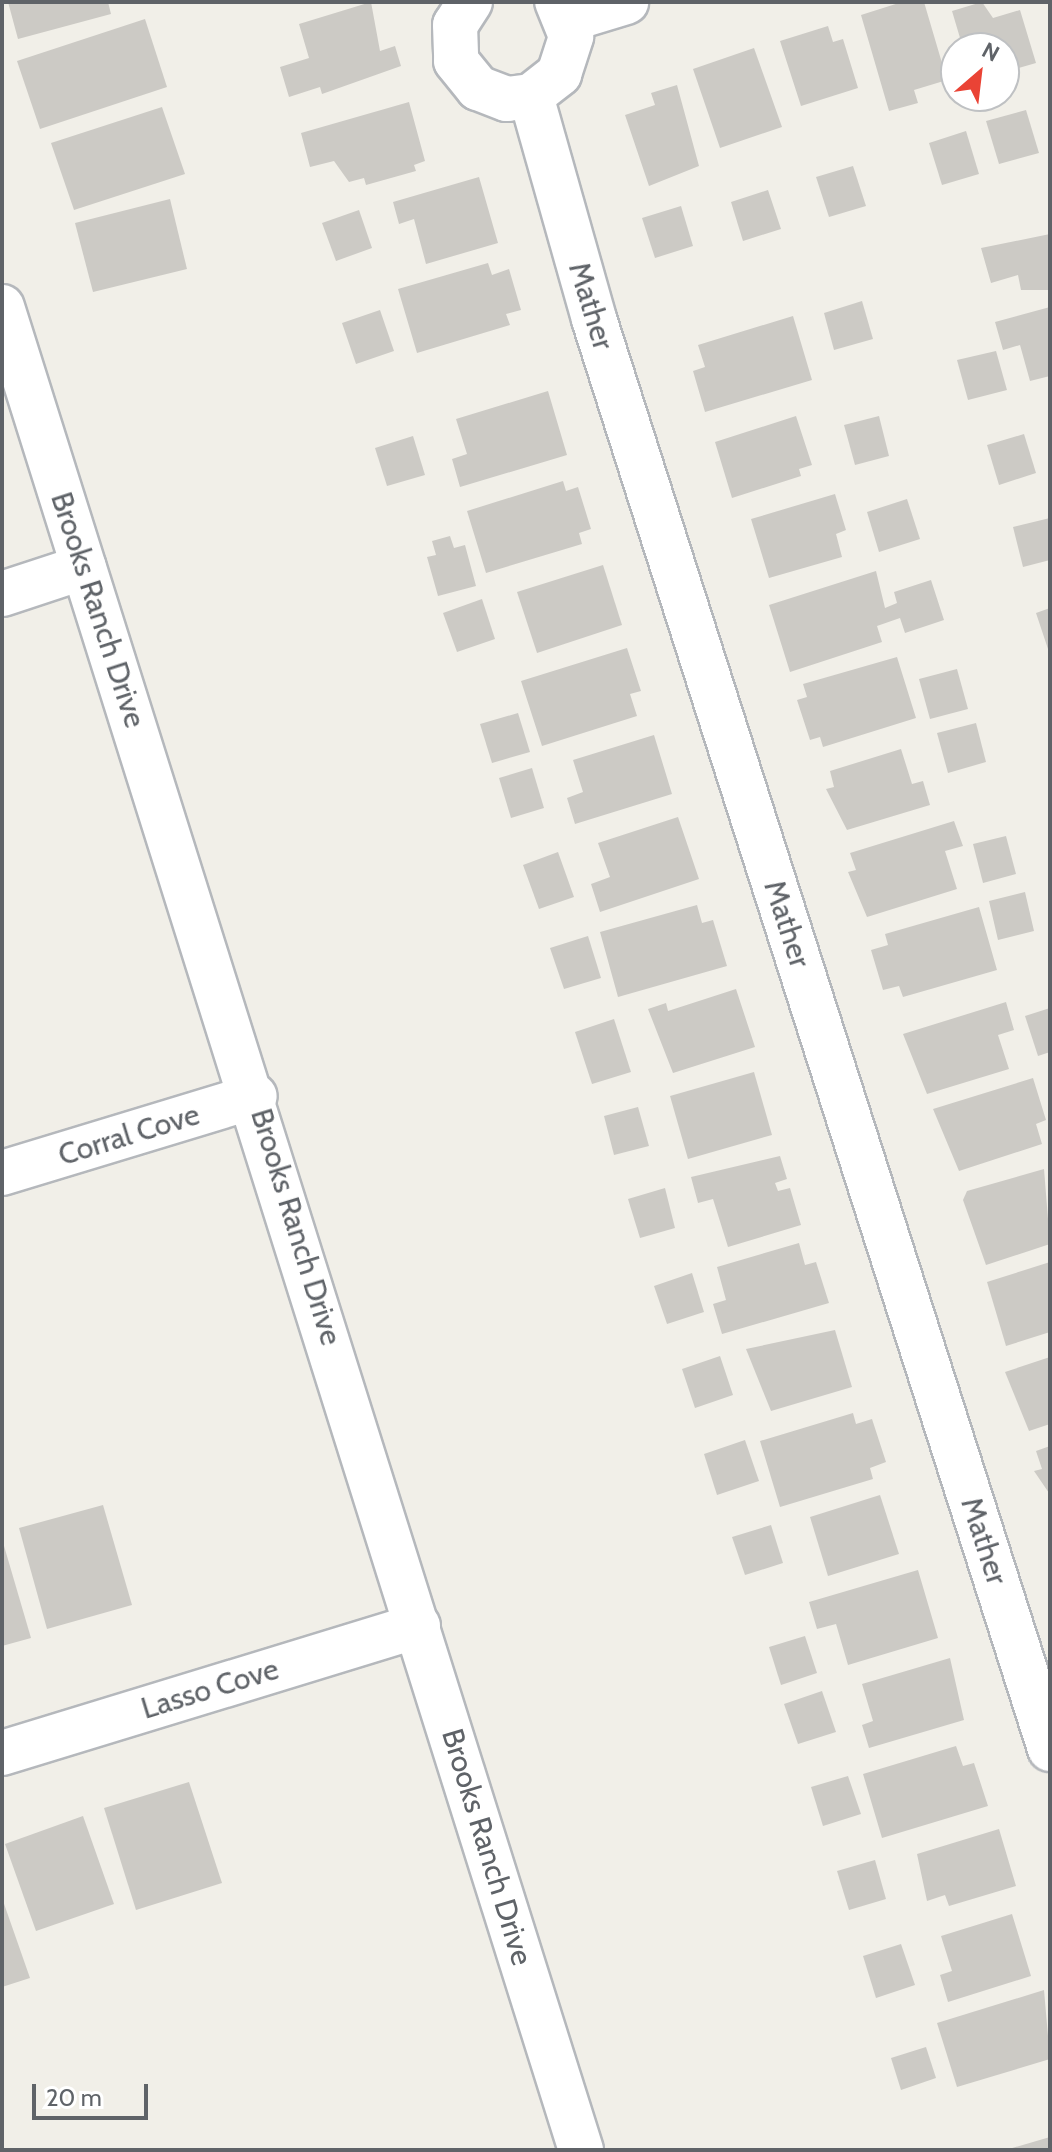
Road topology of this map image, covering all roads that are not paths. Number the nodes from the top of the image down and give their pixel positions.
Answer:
1 (470, 2) edge
2 (626, 2) edge
3 (562, 11) edge
4 (531, 96) junction
5 (2, 307) edge
6 (84, 567) junction
7 (2, 594) edge
8 (255, 1096) junction
9 (2, 1173) edge
10 (418, 1626) junction
11 (1050, 1749) edge
12 (2, 1753) edge
13 (581, 2150) edge

1 - 4 street
2 - 3 street
3 - 4 street
4 - 11 street, Mather
5 - 6 street, Brooks Ranch Drive
6 - 7 street
6 - 8 street, Brooks Ranch Drive
8 - 9 street, Corral Cove
8 - 10 street, Brooks Ranch Drive
10 - 12 street, Lasso Cove
10 - 13 street, Brooks Ranch Drive

